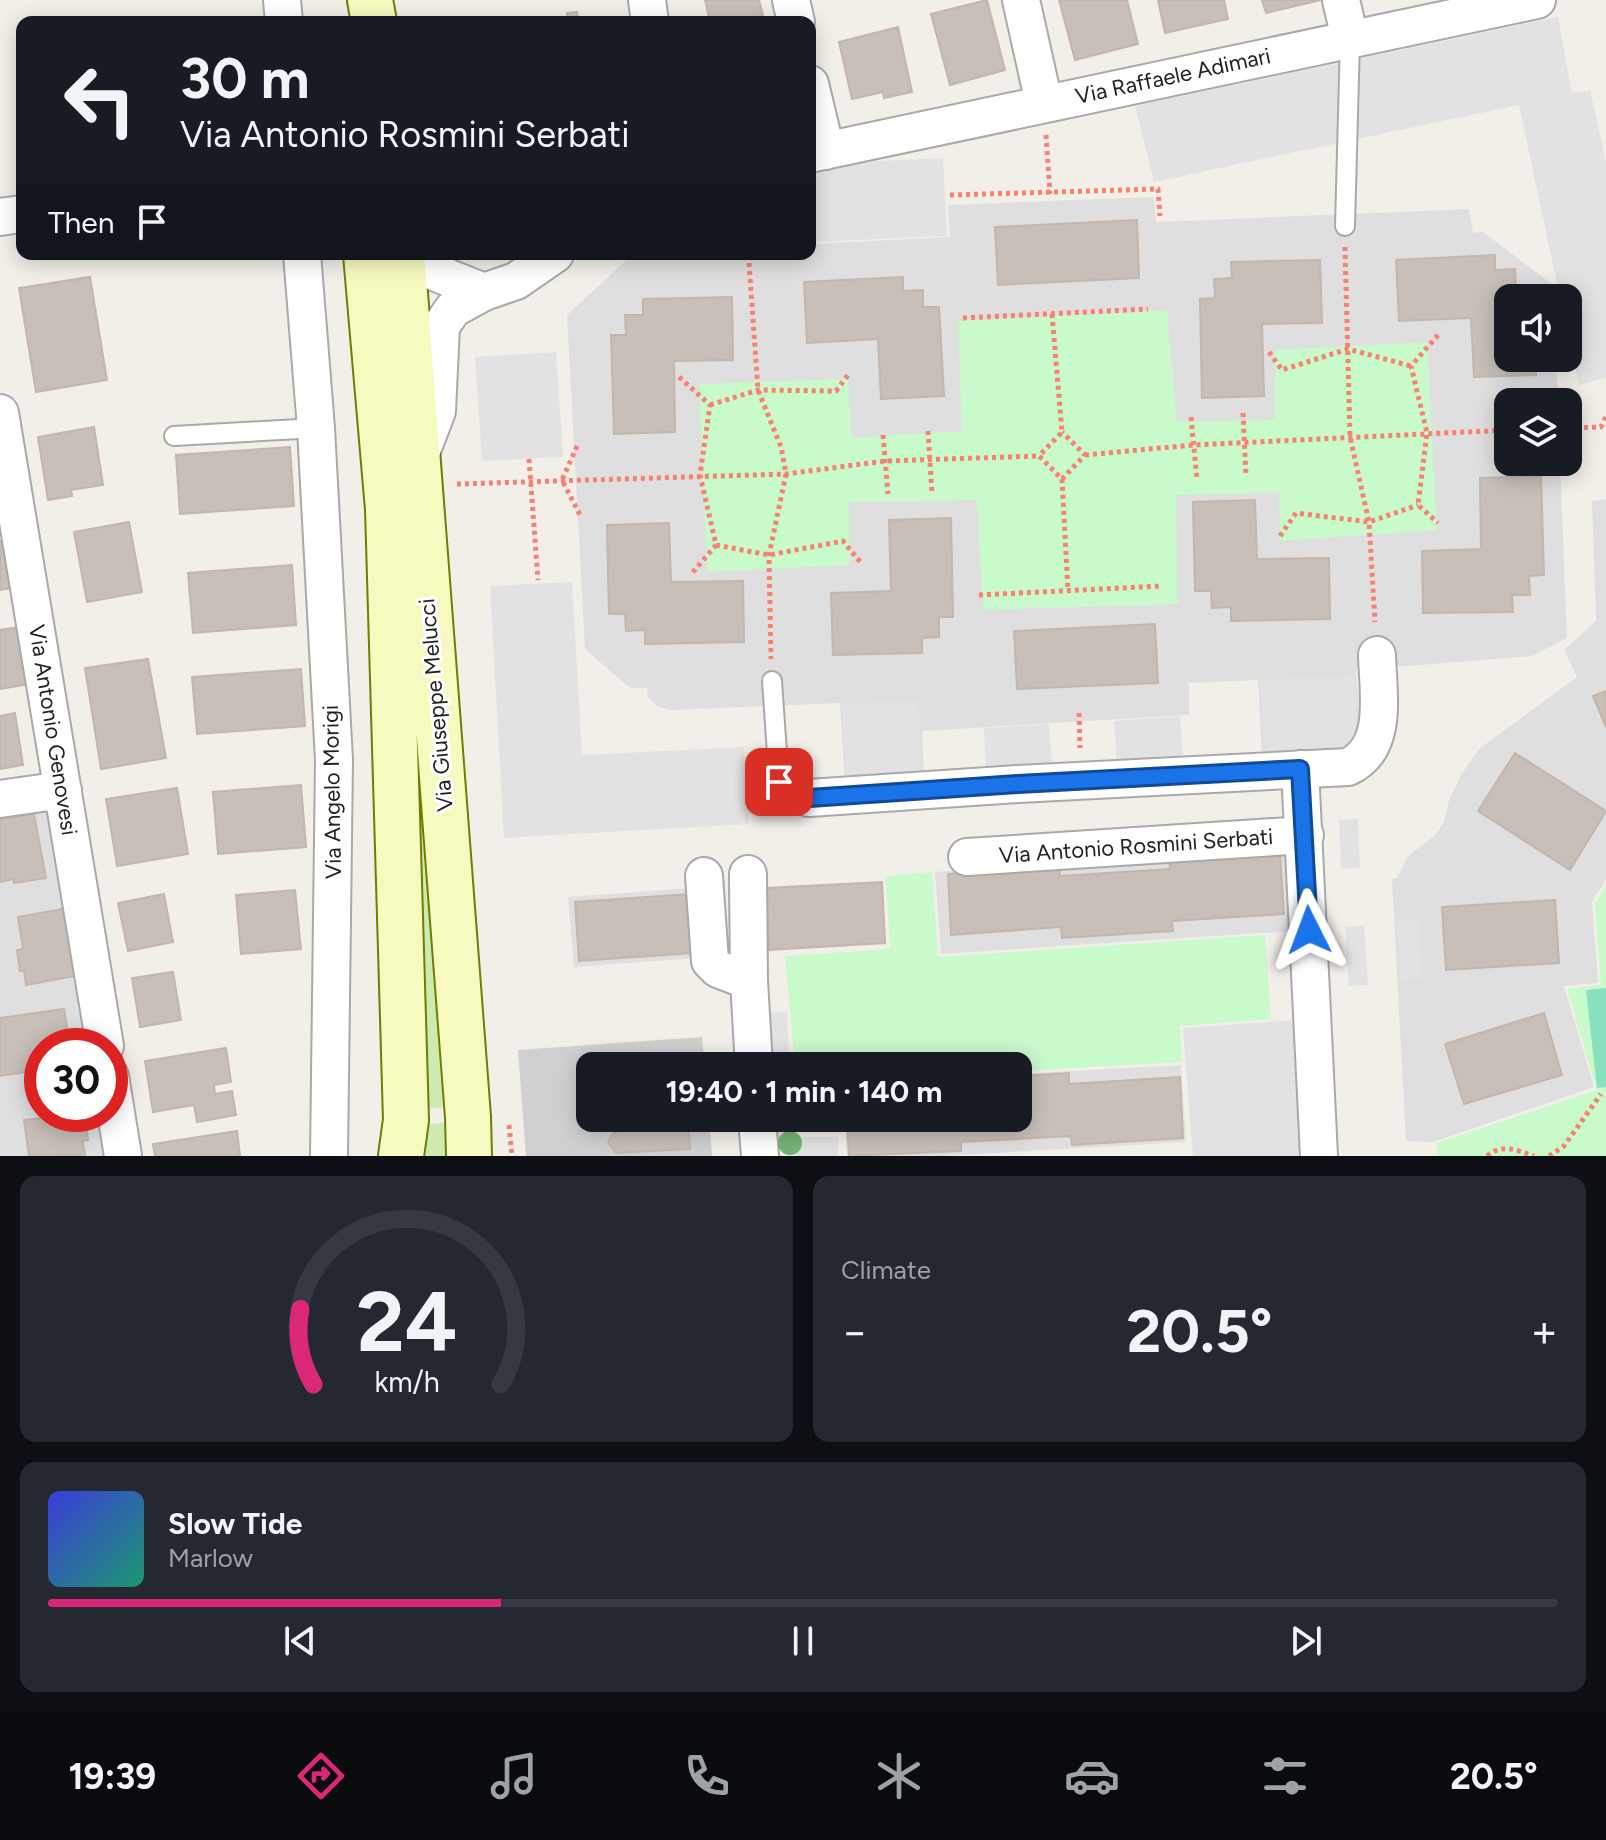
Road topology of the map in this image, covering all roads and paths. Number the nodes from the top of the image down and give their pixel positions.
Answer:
1 (1021, 0) edge
2 (1341, 0) edge
3 (1537, 0) edge
4 (1350, 39) junction
5 (1044, 103) junction
6 (818, 153) edge
7 (1050, 194) junction
8 (950, 195) dead end
9 (1160, 216) dead end
10 (1345, 226) joint
11 (302, 260) edge
12 (367, 260) edge
13 (402, 260) edge
14 (421, 260) edge
15 (546, 260) edge
16 (749, 263) dead end
17 (484, 292) junction
18 (1148, 309) dead end
19 (1052, 314) junction
20 (963, 318) dead end
21 (1438, 335) dead end
22 (1348, 349) junction
23 (1269, 352) dead end
24 (1411, 366) junction
25 (848, 375) dead end
26 (679, 377) dead end
27 (758, 390) junction
28 (710, 405) junction
29 (0, 413) edge
30 (1243, 413) dead end
31 (1606, 416) edge
32 (1191, 417) dead end
33 (316, 428) junction
34 (1582, 428) edge
35 (928, 431) dead end
36 (1494, 431) edge
37 (1062, 432) junction
38 (1427, 433) junction
39 (883, 435) dead end
40 (174, 436) dead end
41 (1350, 437) junction
42 (1244, 442) junction
43 (1193, 445) junction
44 (577, 446) dead end
45 (1085, 455) junction
46 (1039, 456) junction
47 (529, 459) dead end
48 (930, 459) junction
49 (418, 460) junction
50 (885, 461) junction
51 (786, 474) junction
52 (700, 475) junction
53 (1246, 477) dead end
54 (1062, 479) junction
55 (562, 480) junction
56 (1197, 480) dead end
57 (531, 482) junction
58 (456, 484) dead end
59 (888, 494) dead end
60 (932, 494) dead end
61 (1418, 505) junction
62 (580, 515) dead end
63 (1369, 522) junction
64 (1438, 523) dead end
65 (1280, 536) dead end
66 (716, 545) junction
67 (769, 555) junction
68 (861, 563) dead end
69 (692, 573) dead end
70 (538, 580) dead end
71 (1162, 586) dead end
72 (1068, 591) junction
73 (979, 595) dead end
74 (1377, 655) joint
75 (772, 681) joint
76 (1300, 769) junction
77 (779, 782) joint
78 (63, 790) junction
79 (0, 799) edge
80 (1305, 835) junction
81 (967, 857) dead end
82 (748, 874) dead end
83 (704, 876) dead end
84 (749, 981) junction
85 (102, 1028) edge
86 (753, 1052) edge
87 (1601, 1094) dead end
88 (119, 1132) edge
89 (758, 1132) edge
90 (123, 1156) edge
91 (329, 1156) edge
92 (401, 1156) edge
93 (469, 1156) edge
94 (760, 1156) edge
95 (1319, 1156) edge
96 (1487, 1156) edge
97 (1534, 1156) edge
98 (1549, 1156) edge

1 - 5 street
2 - 4 street
3 - 4 street, Via Raffaele Adimari
4 - 5 street, Via Raffaele Adimari
4 - 10 lane
5 - 6 street, Via Raffaele Adimari
5 - 7 path
7 - 8 path
7 - 9 path
10 - 22 path
11 - 33 street, Via Angelo Morigi
12 - 92 main road, Via Giuseppe Melucci
13 - 49 main road, Via Giuseppe Melucci
14 - 17 street
15 - 17 street
16 - 27 path
17 - 49 street
18 - 19 path
19 - 20 path
19 - 37 path
21 - 24 path
22 - 23 path
22 - 24 path
22 - 41 path
24 - 38 path
25 - 27 path
26 - 28 path
27 - 28 path
27 - 51 path
28 - 52 path
29 - 78 street, Via Antonio Genovesi
30 - 42 path
31 - 34 path
32 - 43 path
33 - 40 lane
33 - 91 street, Via Angelo Morigi
35 - 48 path
36 - 38 path
37 - 45 path
37 - 46 path
38 - 41 path
38 - 61 path
39 - 50 path
41 - 42 path
41 - 63 path
42 - 43 path
42 - 53 path
43 - 45 path
43 - 56 path
44 - 55 path
45 - 54 path
46 - 48 path
46 - 54 path
47 - 57 path
48 - 50 path
48 - 60 path
49 - 93 main road, Via Giuseppe Melucci
50 - 51 path
50 - 59 path
51 - 52 path
51 - 67 path
52 - 55 path
52 - 66 path
54 - 72 path
55 - 57 path
55 - 62 path
57 - 58 path
57 - 70 path
61 - 63 path
61 - 64 path
63 - 65 path
63 - 74 path
66 - 67 path
66 - 69 path
67 - 68 path
67 - 75 path
71 - 72 path
72 - 73 path
74 - 76 street
75 - 77 lane
76 - 77 street
76 - 80 street, Via Antonio Rosmini Serbati
78 - 79 street
78 - 85 street, Via Antonio Genovesi
80 - 81 street, Via Antonio Rosmini Serbati
80 - 95 street, Via Antonio Rosmini Serbati
82 - 84 street
83 - 84 street
84 - 86 street
87 - 98 path
88 - 90 street
89 - 94 street
96 - 97 path

